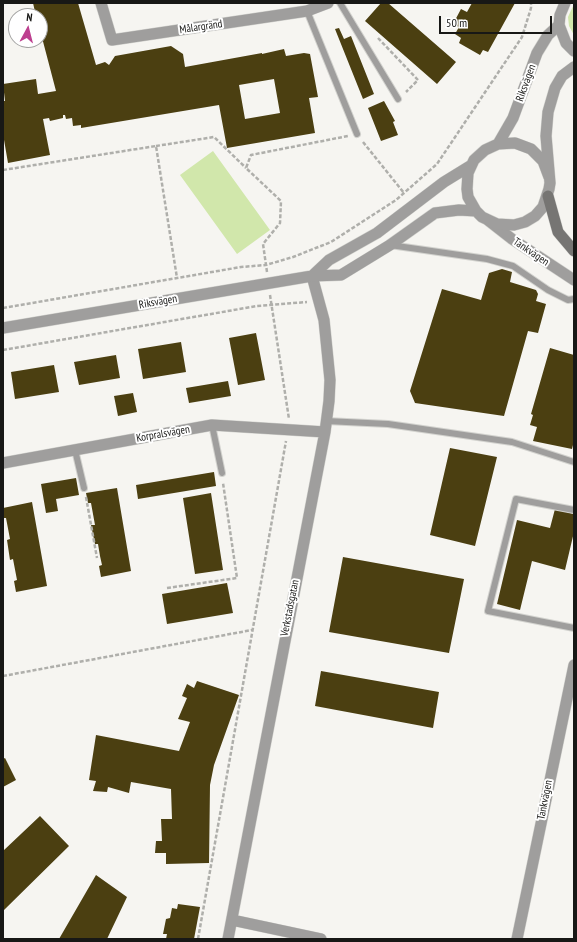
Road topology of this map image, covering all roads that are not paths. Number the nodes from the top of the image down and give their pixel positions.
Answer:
1 (101, 3) edge
2 (328, 3) edge
3 (340, 3) edge
4 (565, 3) edge
5 (307, 11) junction
6 (559, 25) junction
7 (574, 51) edge
8 (574, 67) edge
9 (398, 99) road end
10 (356, 134) road end
11 (498, 144) junction
12 (470, 166) junction
13 (549, 176) junction
14 (548, 196) junction
15 (476, 211) junction
16 (489, 221) junction
17 (390, 245) junction
18 (574, 251) edge
19 (312, 276) junction
20 (574, 280) edge
21 (574, 299) edge
22 (3, 328) edge
23 (326, 421) junction
24 (212, 425) junction
25 (325, 432) junction
26 (75, 450) junction
27 (574, 462) edge
28 (3, 463) edge
29 (222, 473) road end
30 (84, 488) road end
31 (574, 510) edge
32 (574, 628) edge
33 (574, 665) edge
34 (232, 920) junction
35 (517, 938) edge
36 (228, 939) edge
37 (321, 939) edge

1 - 5 street, Målargränd
2 - 5 street, Målargränd
3 - 9 lane
4 - 6 street
5 - 10 lane
6 - 7 street
6 - 11 street, Riksvägen
8 - 13 street
11 - 12 street
11 - 13 street
12 - 15 street
12 - 19 street
13 - 14 street
14 - 16 street
14 - 18 main road
15 - 16 street
15 - 17 street, Riksvägen
16 - 20 street, Tankvägen
17 - 19 street, Riksvägen
17 - 21 lane
19 - 22 street, Riksvägen
19 - 23 street, Verkstadsgatan
23 - 25 street, Verkstadsgatan
23 - 27 lane
24 - 25 street, Korpralsvägen
24 - 26 street, Korpralsvägen
24 - 29 lane
25 - 34 street, Verkstadsgatan
26 - 28 street, Korpralsvägen
26 - 30 lane
31 - 32 lane
33 - 35 street, Tankvägen
34 - 36 street, Verkstadsgatan
34 - 37 street

